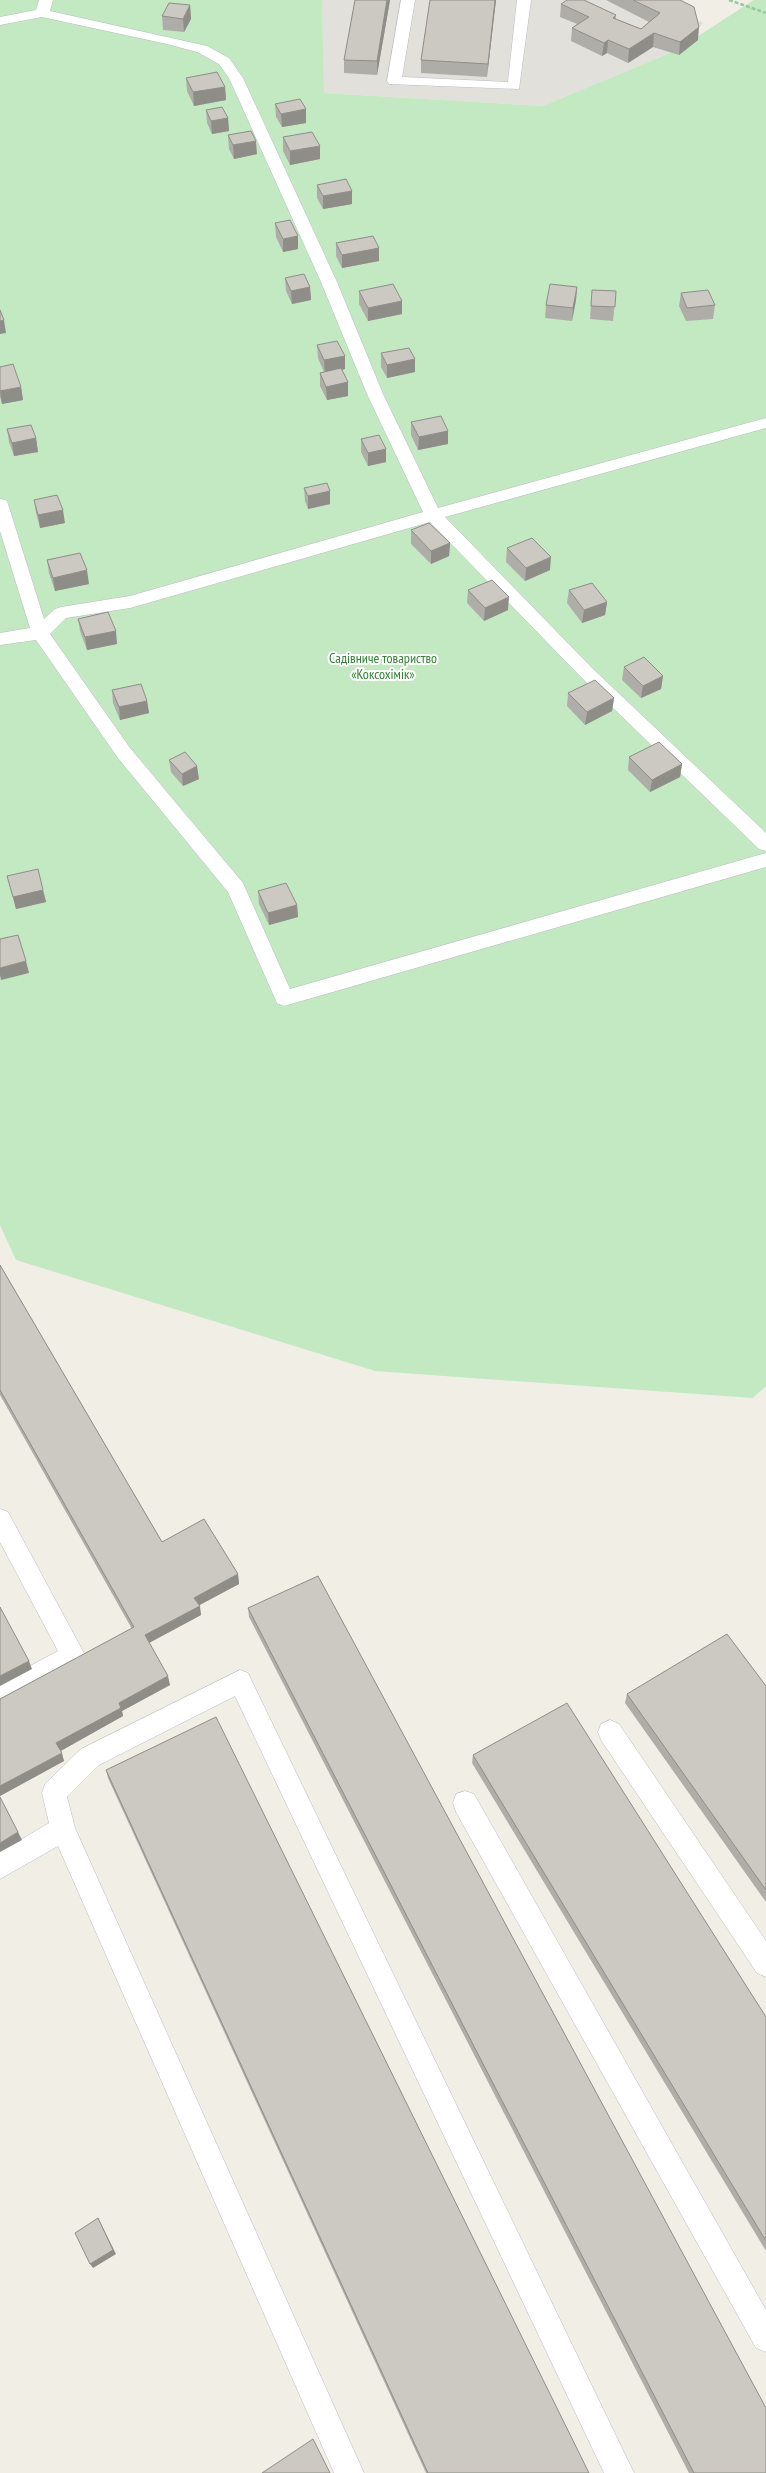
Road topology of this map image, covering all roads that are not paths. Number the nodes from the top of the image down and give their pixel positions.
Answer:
1 (408, 0) edge
2 (524, 0) edge
3 (44, 6) edge
4 (0, 21) edge
5 (766, 423) edge
6 (0, 504) edge
7 (433, 515) junction
8 (40, 633) junction
9 (0, 639) edge
10 (766, 844) edge
11 (766, 860) edge
12 (0, 1519) edge
13 (0, 1695) edge
14 (610, 1732) dead end
15 (464, 1803) dead end
16 (63, 1829) junction
17 (0, 1866) edge
18 (766, 1964) edge
19 (766, 2338) edge
20 (349, 2473) edge
21 (619, 2473) edge

1 - 2 lane
3 - 4 lane
3 - 7 lane
5 - 7 lane
6 - 8 lane
7 - 8 lane
7 - 10 lane
8 - 9 lane
8 - 11 lane
12 - 13 lane
14 - 18 lane
15 - 19 lane
16 - 17 lane
16 - 20 lane
16 - 21 lane

